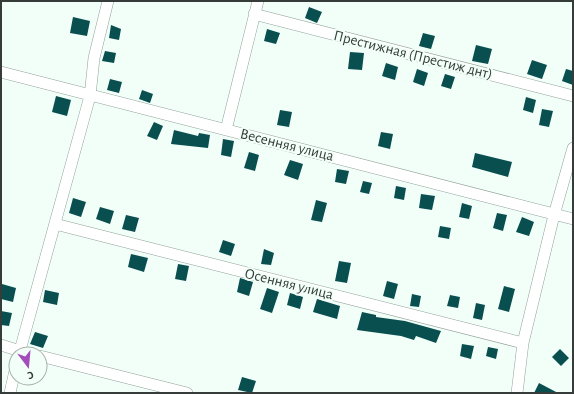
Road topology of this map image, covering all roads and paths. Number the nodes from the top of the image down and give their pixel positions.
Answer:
1 (108, 1) edge
2 (258, 1) edge
3 (254, 14) junction
4 (1, 72) edge
5 (90, 96) junction
6 (573, 96) edge
7 (226, 130) junction
8 (573, 148) edge
9 (554, 215) junction
10 (573, 219) edge
11 (55, 224) junction
12 (522, 343) junction
13 (25, 346) edge
14 (48, 358) edge
15 (187, 393) edge
16 (517, 393) edge

1 - 5 street
2 - 3 street
3 - 6 street, Престижная (Престиж днт)
3 - 7 street
4 - 5 street, Весенняя улица
5 - 7 street, Весенняя улица
5 - 11 street
7 - 9 street, Весенняя улица
8 - 9 street
9 - 10 street, Весенняя улица
9 - 12 street
11 - 12 street, Осенняя улица
11 - 13 street
12 - 16 street
14 - 15 street

